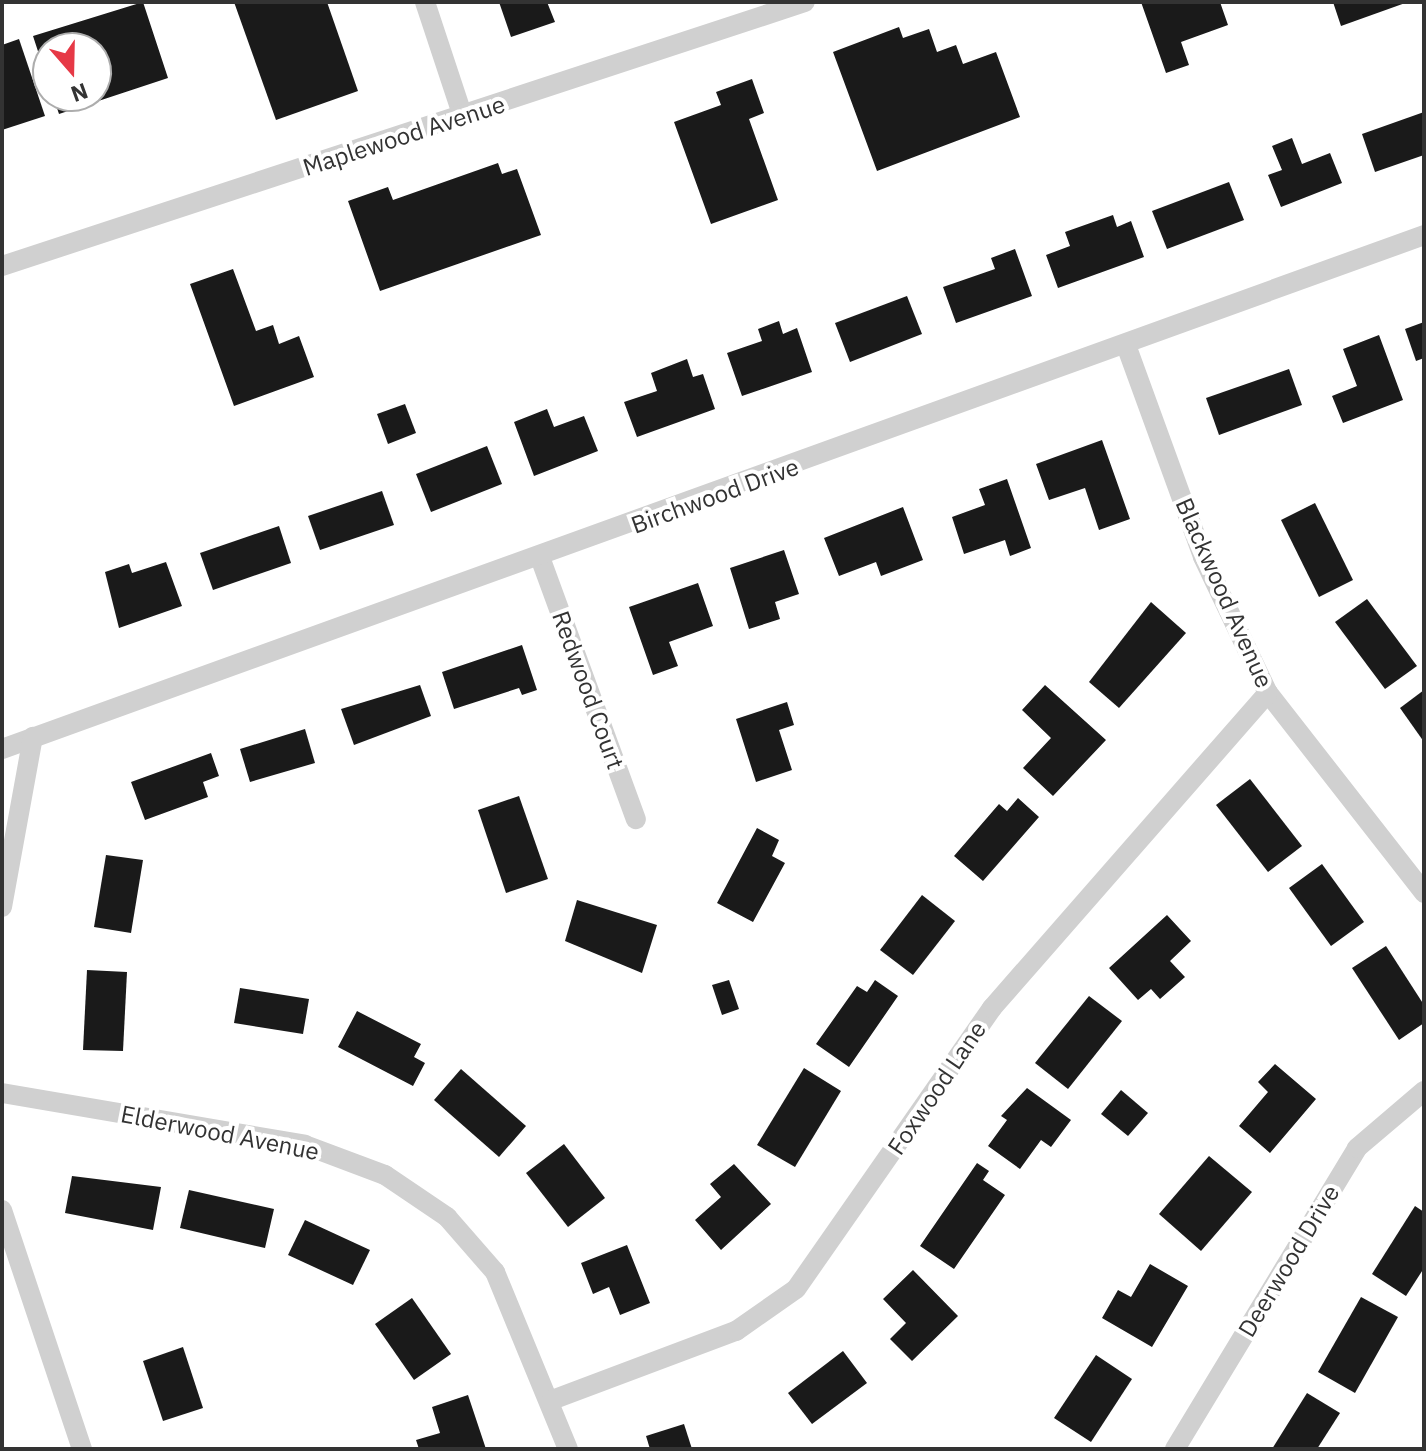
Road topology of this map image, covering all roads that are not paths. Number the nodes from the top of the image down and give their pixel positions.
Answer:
1 (425, 2) edge
2 (805, 2) edge
3 (463, 117) junction
4 (1424, 235) edge
5 (2, 266) edge
6 (1126, 345) junction
7 (541, 560) junction
8 (1268, 693) junction
9 (33, 737) junction
10 (2, 749) edge
11 (636, 819) dead end
12 (1424, 893) edge
13 (2, 907) edge
14 (1424, 1091) edge
15 (2, 1093) edge
16 (2, 1210) edge
17 (552, 1400) junction
18 (82, 1449) edge
19 (568, 1449) edge
20 (1175, 1449) edge

1 - 3 street
2 - 3 street, Maplewood Avenue
3 - 5 street, Maplewood Avenue
4 - 6 street, Birchwood Drive
6 - 7 street, Birchwood Drive
6 - 8 street, Blackwood Avenue
7 - 9 street, Birchwood Drive
7 - 11 street, Redwood Court
8 - 12 street, Blackwood Avenue
8 - 17 street, Foxwood Lane
9 - 10 street, Birchwood Drive
9 - 13 street
14 - 20 street, Deerwood Drive
15 - 17 street, Elderwood Avenue
16 - 18 street
17 - 19 street, Elderwood Avenue

